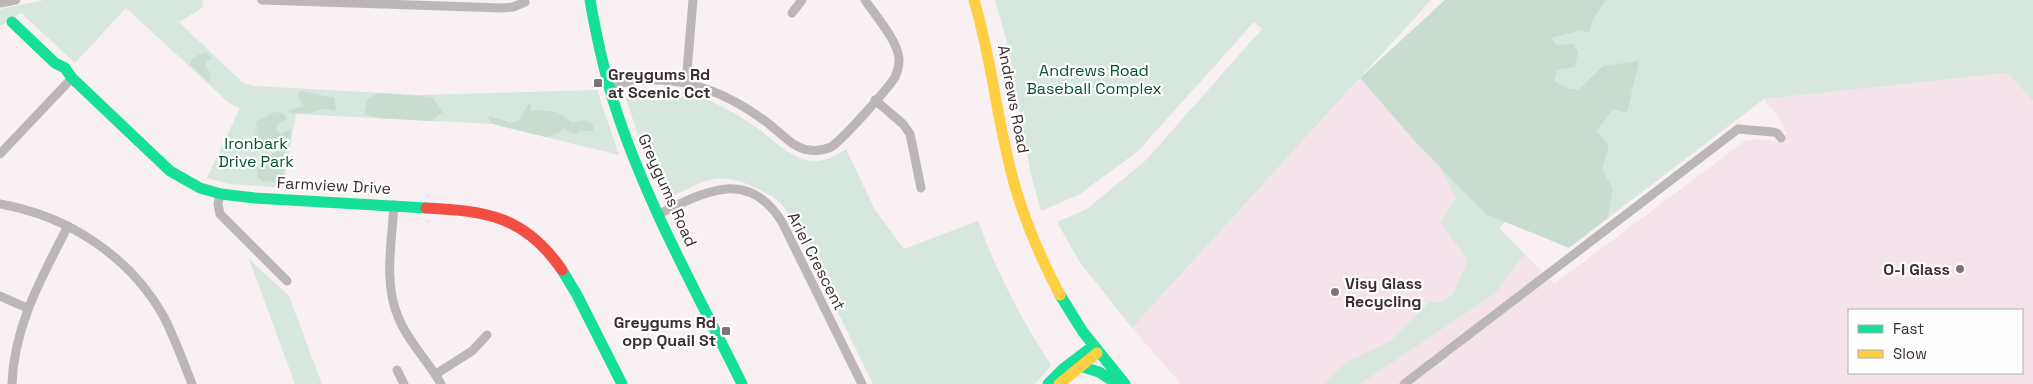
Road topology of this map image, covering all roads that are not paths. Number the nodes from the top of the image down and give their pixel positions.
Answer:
1 (16, 0) edge
2 (262, 0) edge
3 (590, 0) edge
4 (693, 0) edge
5 (802, 0) edge
6 (865, 0) edge
7 (974, 0) edge
8 (525, 2) dead end
9 (0, 3) edge
10 (451, 3) edge
11 (792, 13) dead end
12 (12, 22) dead end
13 (72, 78) junction
14 (686, 83) junction
15 (608, 86) junction
16 (875, 100) junction
17 (1781, 138) dead end
18 (0, 154) edge
19 (921, 188) dead end
20 (220, 194) junction
21 (0, 204) edge
22 (394, 205) junction
23 (660, 214) junction
24 (68, 226) junction
25 (287, 281) dead end
26 (0, 296) edge
27 (27, 308) junction
28 (1078, 325) junction
29 (487, 335) dead end
30 (1095, 350) junction
31 (1074, 366) junction
32 (397, 370) dead end
33 (436, 374) junction
34 (12, 384) edge
35 (192, 384) edge
36 (404, 384) edge
37 (441, 384) edge
38 (622, 384) edge
39 (742, 384) edge
40 (862, 384) edge
41 (1048, 384) edge
42 (1058, 384) edge
43 (1118, 384) edge
44 (1125, 384) edge
45 (1404, 384) edge

1 - 9 street
2 - 10 street
3 - 15 street, Greygums Road
4 - 14 street
5 - 11 street
6 - 16 street
7 - 28 street, Andrews Road
8 - 10 street
12 - 13 street, Farmview Drive
13 - 18 street
13 - 20 street, Farmview Drive
14 - 15 street
14 - 16 street
15 - 23 street, Greygums Road
16 - 19 street
17 - 45 street
20 - 22 street, Farmview Drive
20 - 25 street
21 - 24 street
22 - 33 street
22 - 38 street, Farmview Drive
23 - 39 street, Greygums Road
23 - 40 street, Ariel Crescent
24 - 27 street
24 - 35 street
26 - 27 street
27 - 34 street
28 - 30 street, Andrews Road
28 - 31 street
29 - 33 street
30 - 31 street
30 - 44 street, Andrews Road
31 - 41 street
31 - 42 street
31 - 43 street
32 - 36 street
33 - 37 street

